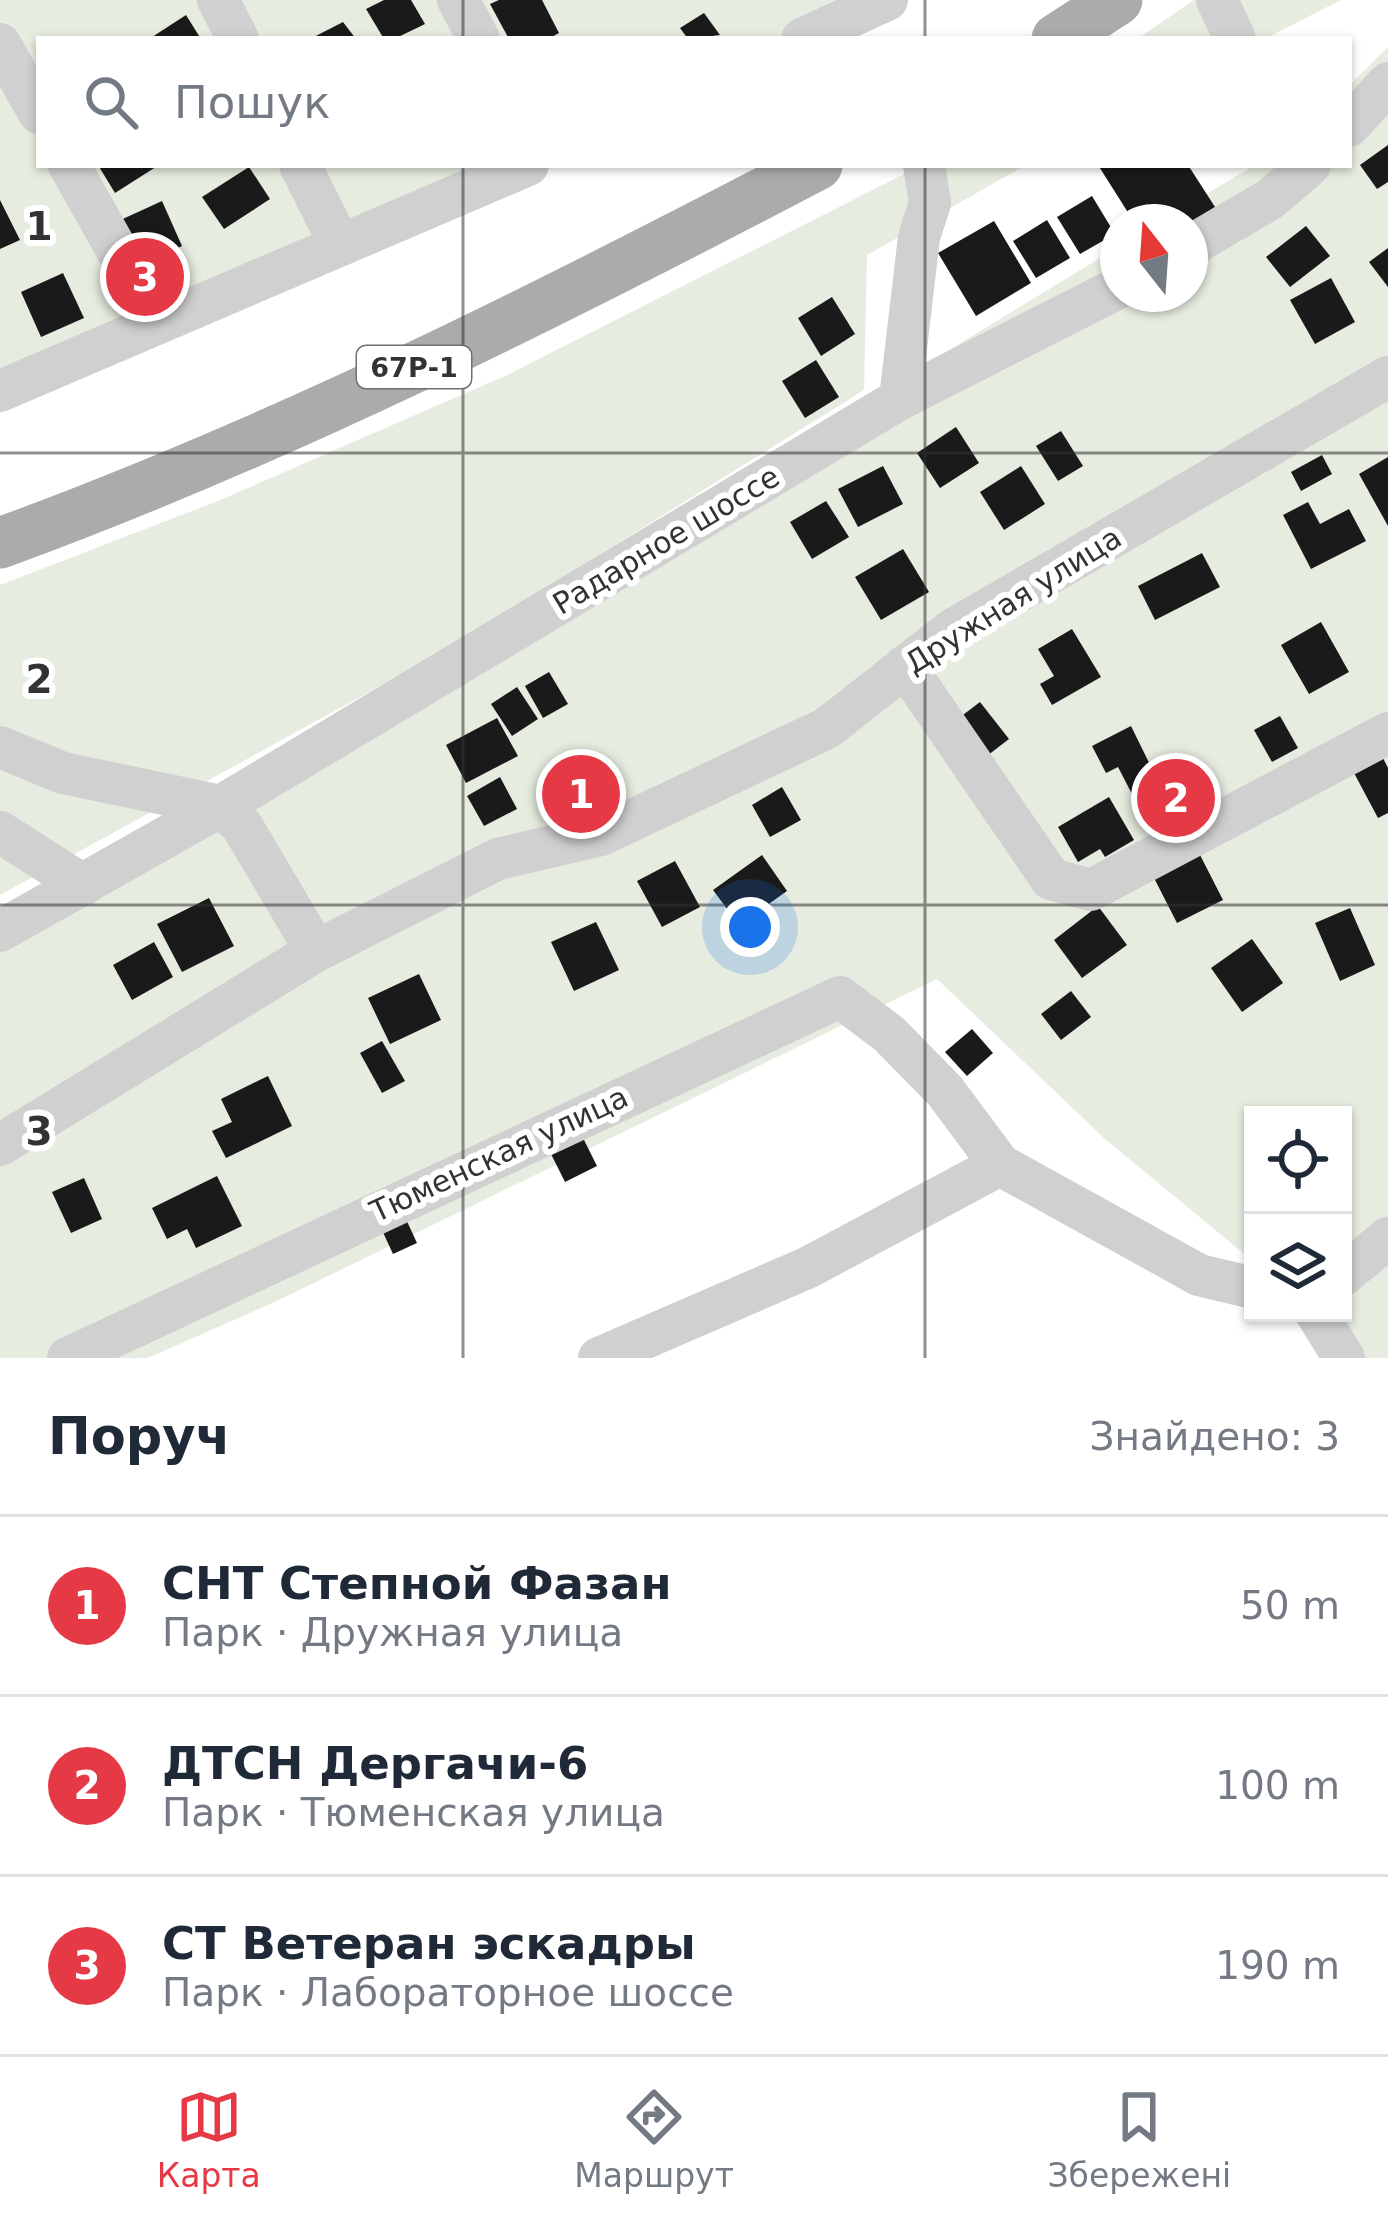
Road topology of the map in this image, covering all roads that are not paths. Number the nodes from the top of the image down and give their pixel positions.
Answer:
1 (218, 0) edge
2 (458, 0) edge
3 (886, 0) edge
4 (1117, 0) edge
5 (1217, 0) edge
6 (236, 36) edge
7 (477, 36) edge
8 (808, 36) edge
9 (1062, 36) edge
10 (1234, 36) edge
11 (0, 44) edge
12 (1388, 62) edge
13 (1352, 73) edge
14 (1388, 83) edge
15 (36, 108) edge
16 (1352, 123) edge
17 (71, 168) edge
18 (302, 168) edge
19 (521, 168) edge
20 (811, 168) edge
21 (924, 168) edge
22 (1302, 168) edge
23 (1264, 183) edge
24 (1208, 231) edge
25 (339, 243) junction
26 (1100, 297) edge
27 (158, 321) junction
28 (1388, 377) edge
29 (0, 391) edge
30 (900, 398) junction
31 (0, 543) edge
32 (905, 665) junction
33 (1388, 733) edge
34 (0, 747) edge
35 (221, 806) junction
36 (0, 832) edge
37 (83, 885) junction
38 (0, 929) edge
39 (316, 951) junction
40 (0, 1145) edge
41 (1000, 1165) junction
42 (1388, 1238) edge
43 (1352, 1268) edge
44 (1244, 1286) edge
45 (1322, 1322) edge
46 (68, 1358) edge
47 (599, 1358) edge
48 (1344, 1358) edge

1 - 6 street
2 - 7 street
3 - 8 street
4 - 9 main road
5 - 10 street
11 - 15 street
12 - 13 street
14 - 16 street
17 - 27 street
18 - 25 street
19 - 25 street
20 - 31 main road, 67Р-1
21 - 30 street
22 - 23 street
23 - 24 street
25 - 27 street
26 - 30 street, Радарное шоссе
27 - 29 street
28 - 32 street, Дружная улица
30 - 35 street, Радарное шоссе
32 - 33 street
32 - 39 street, Дружная улица
34 - 35 street
35 - 37 street, Радарное шоссе
35 - 39 street
36 - 37 street
37 - 38 street, Радарное шоссе
39 - 40 street, Дружная улица
41 - 44 street
41 - 46 street, Тюменская улица
41 - 47 street
42 - 43 street
45 - 48 street

